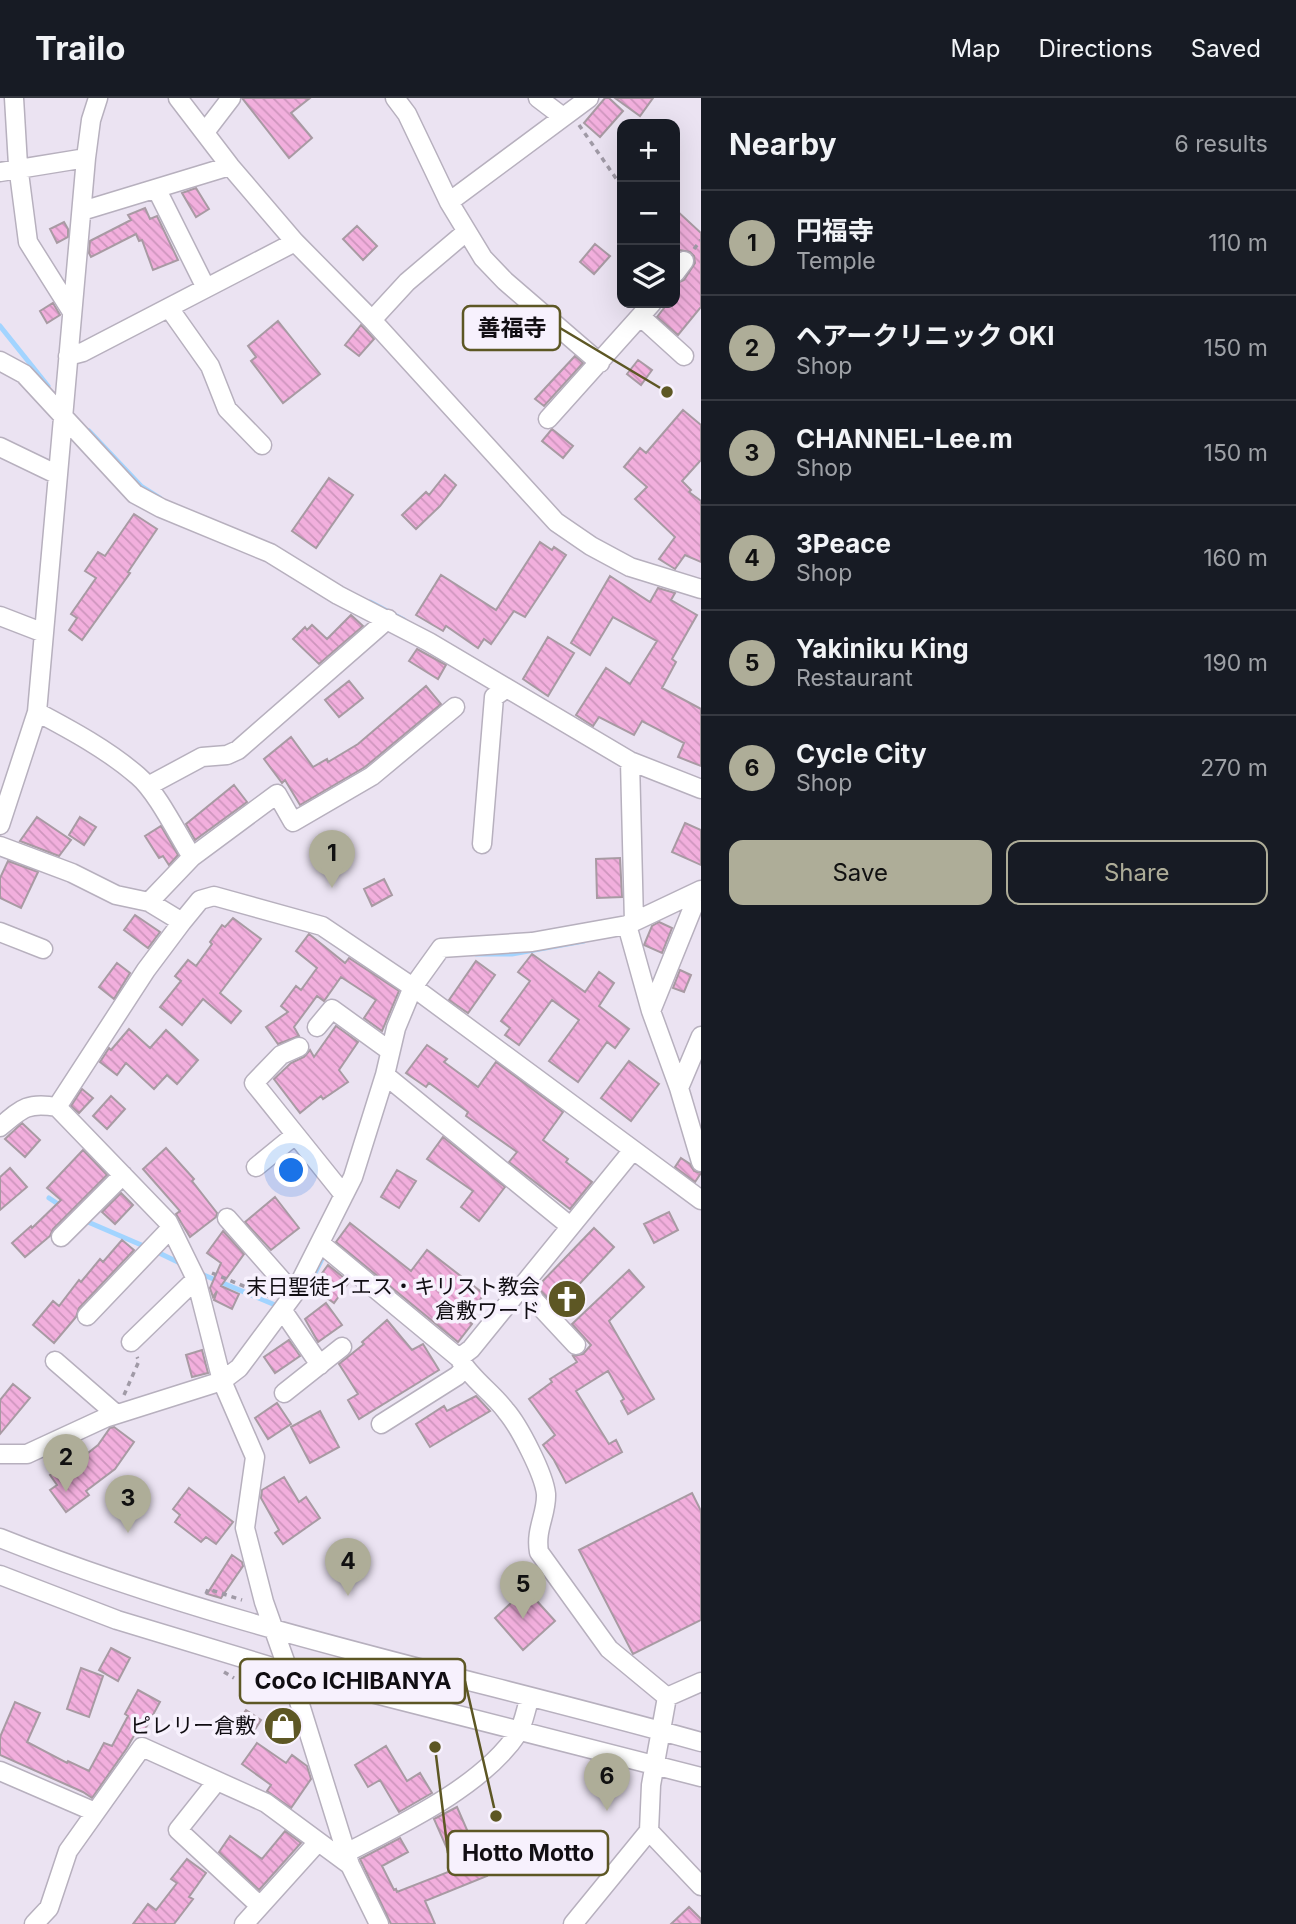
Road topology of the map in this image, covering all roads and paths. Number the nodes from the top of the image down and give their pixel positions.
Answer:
1 (14, 98) edge
2 (98, 98) edge
3 (177, 98) edge
4 (231, 98) edge
5 (395, 98) edge
6 (538, 98) edge
7 (589, 98) edge
8 (566, 114) junction
9 (209, 128) junction
10 (86, 158) junction
11 (230, 166) junction
12 (19, 169) junction
13 (0, 172) edge
14 (618, 182) edge
15 (157, 190) junction
16 (449, 202) junction
17 (82, 211) junction
18 (466, 232) junction
19 (295, 242) junction
20 (206, 288) junction
21 (169, 309) junction
22 (647, 310) edge
23 (72, 312) junction
24 (375, 317) junction
25 (68, 356) junction
26 (684, 356) dead end
27 (0, 361) edge
28 (600, 363) junction
29 (62, 414) junction
30 (548, 419) dead end
31 (262, 445) dead end
32 (0, 447) edge
33 (58, 475) junction
34 (701, 589) edge
35 (0, 616) edge
36 (388, 619) junction
37 (44, 633) junction
38 (507, 688) junction
39 (455, 707) dead end
40 (37, 712) junction
41 (630, 761) junction
42 (148, 786) junction
43 (701, 789) edge
44 (0, 825) edge
45 (482, 844) dead end
46 (0, 846) edge
47 (192, 857) junction
48 (699, 893) edge
49 (149, 902) junction
50 (181, 922) junction
51 (630, 924) junction
52 (0, 932) edge
53 (43, 949) dead end
54 (417, 990) junction
55 (651, 1011) junction
56 (317, 1027) dead end
57 (701, 1036) edge
58 (299, 1047) dead end
59 (390, 1051) junction
60 (389, 1078) junction
61 (679, 1088) junction
62 (57, 1107) junction
63 (0, 1126) edge
64 (295, 1135) junction
65 (633, 1150) junction
66 (701, 1162) edge
67 (256, 1167) dead end
68 (123, 1175) junction
69 (344, 1195) junction
70 (701, 1200) edge
71 (228, 1218) dead end
72 (569, 1226) junction
73 (171, 1228) junction
74 (61, 1237) dead end
75 (325, 1247) junction
76 (192, 1270) junction
77 (522, 1286) junction
78 (289, 1303) junction
79 (87, 1316) dead end
80 (131, 1342) joint
81 (576, 1345) dead end
82 (342, 1347) dead end
83 (54, 1361) dead end
84 (462, 1363) junction
85 (320, 1365) junction
86 (222, 1381) junction
87 (284, 1393) dead end
88 (116, 1414) junction
89 (381, 1424) dead end
90 (0, 1454) edge
91 (0, 1538) edge
92 (0, 1575) edge
93 (208, 1589) dead end
94 (246, 1601) dead end
95 (275, 1631) junction
96 (224, 1672) dead end
97 (289, 1672) junction
98 (233, 1678) dead end
99 (701, 1682) edge
100 (530, 1697) junction
101 (667, 1698) junction
102 (520, 1730) junction
103 (659, 1730) junction
104 (701, 1742) edge
105 (654, 1765) junction
106 (0, 1771) edge
107 (701, 1777) edge
108 (217, 1781) junction
109 (95, 1812) junction
110 (649, 1831) junction
111 (318, 1842) junction
112 (348, 1859) junction
113 (701, 1886) edge
114 (260, 1906) junction
115 (34, 1924) edge
116 (244, 1924) edge
117 (379, 1924) edge
118 (573, 1924) edge

1 - 12 street
2 - 10 street
3 - 9 street
4 - 9 street
5 - 16 street
6 - 8 street
7 - 8 street
8 - 14 path
8 - 16 street
9 - 11 street
10 - 12 street
10 - 17 street
11 - 15 street
11 - 19 street
12 - 13 street
12 - 23 street
15 - 17 street
15 - 20 street
16 - 18 street
17 - 23 street
18 - 24 street
18 - 28 street
19 - 20 street
19 - 24 street
20 - 21 street
21 - 25 street
21 - 31 street
22 - 26 street
22 - 28 street
23 - 25 street
24 - 34 street
25 - 29 street
27 - 29 street
28 - 30 street
29 - 33 street
29 - 36 street
32 - 33 street
33 - 37 street
35 - 37 street
36 - 38 street
36 - 42 street
37 - 40 street
38 - 41 street
38 - 45 street
39 - 47 street
40 - 42 street
40 - 44 street
41 - 43 street
41 - 51 street
42 - 47 street
46 - 49 street
47 - 49 street
48 - 51 street
48 - 55 street
49 - 50 street
50 - 54 street
50 - 62 street
51 - 54 street
51 - 55 street
52 - 53 street
54 - 59 street
54 - 65 street
55 - 61 street
56 - 59 street
57 - 61 street
58 - 64 street
59 - 60 street
60 - 69 street
60 - 72 street
61 - 66 street
62 - 63 street
62 - 68 street
64 - 67 street
64 - 69 street
65 - 70 street
65 - 72 street
68 - 73 street
68 - 74 street
69 - 75 street
71 - 78 street
72 - 77 street
73 - 76 street
73 - 79 street
75 - 78 street
75 - 84 street
76 - 78 path
76 - 80 street
76 - 86 street
77 - 81 street
77 - 84 street
78 - 85 street
78 - 86 street
80 - 88 path
82 - 85 street
83 - 88 street
84 - 89 street
84 - 101 street
85 - 87 street
86 - 88 street
86 - 95 street
88 - 90 street
91 - 95 street
92 - 97 street
93 - 94 path
95 - 97 street
95 - 100 street
96 - 98 path
97 - 102 street
97 - 112 street
99 - 101 street
100 - 102 street
100 - 103 street
101 - 103 street
102 - 105 street
102 - 112 street
103 - 104 street
103 - 105 street
105 - 107 street
105 - 110 street
106 - 109 street
108 - 109 street
108 - 111 street
108 - 114 street
109 - 115 street
110 - 113 street
110 - 118 street
111 - 112 street
111 - 114 street
112 - 117 street
114 - 116 street

